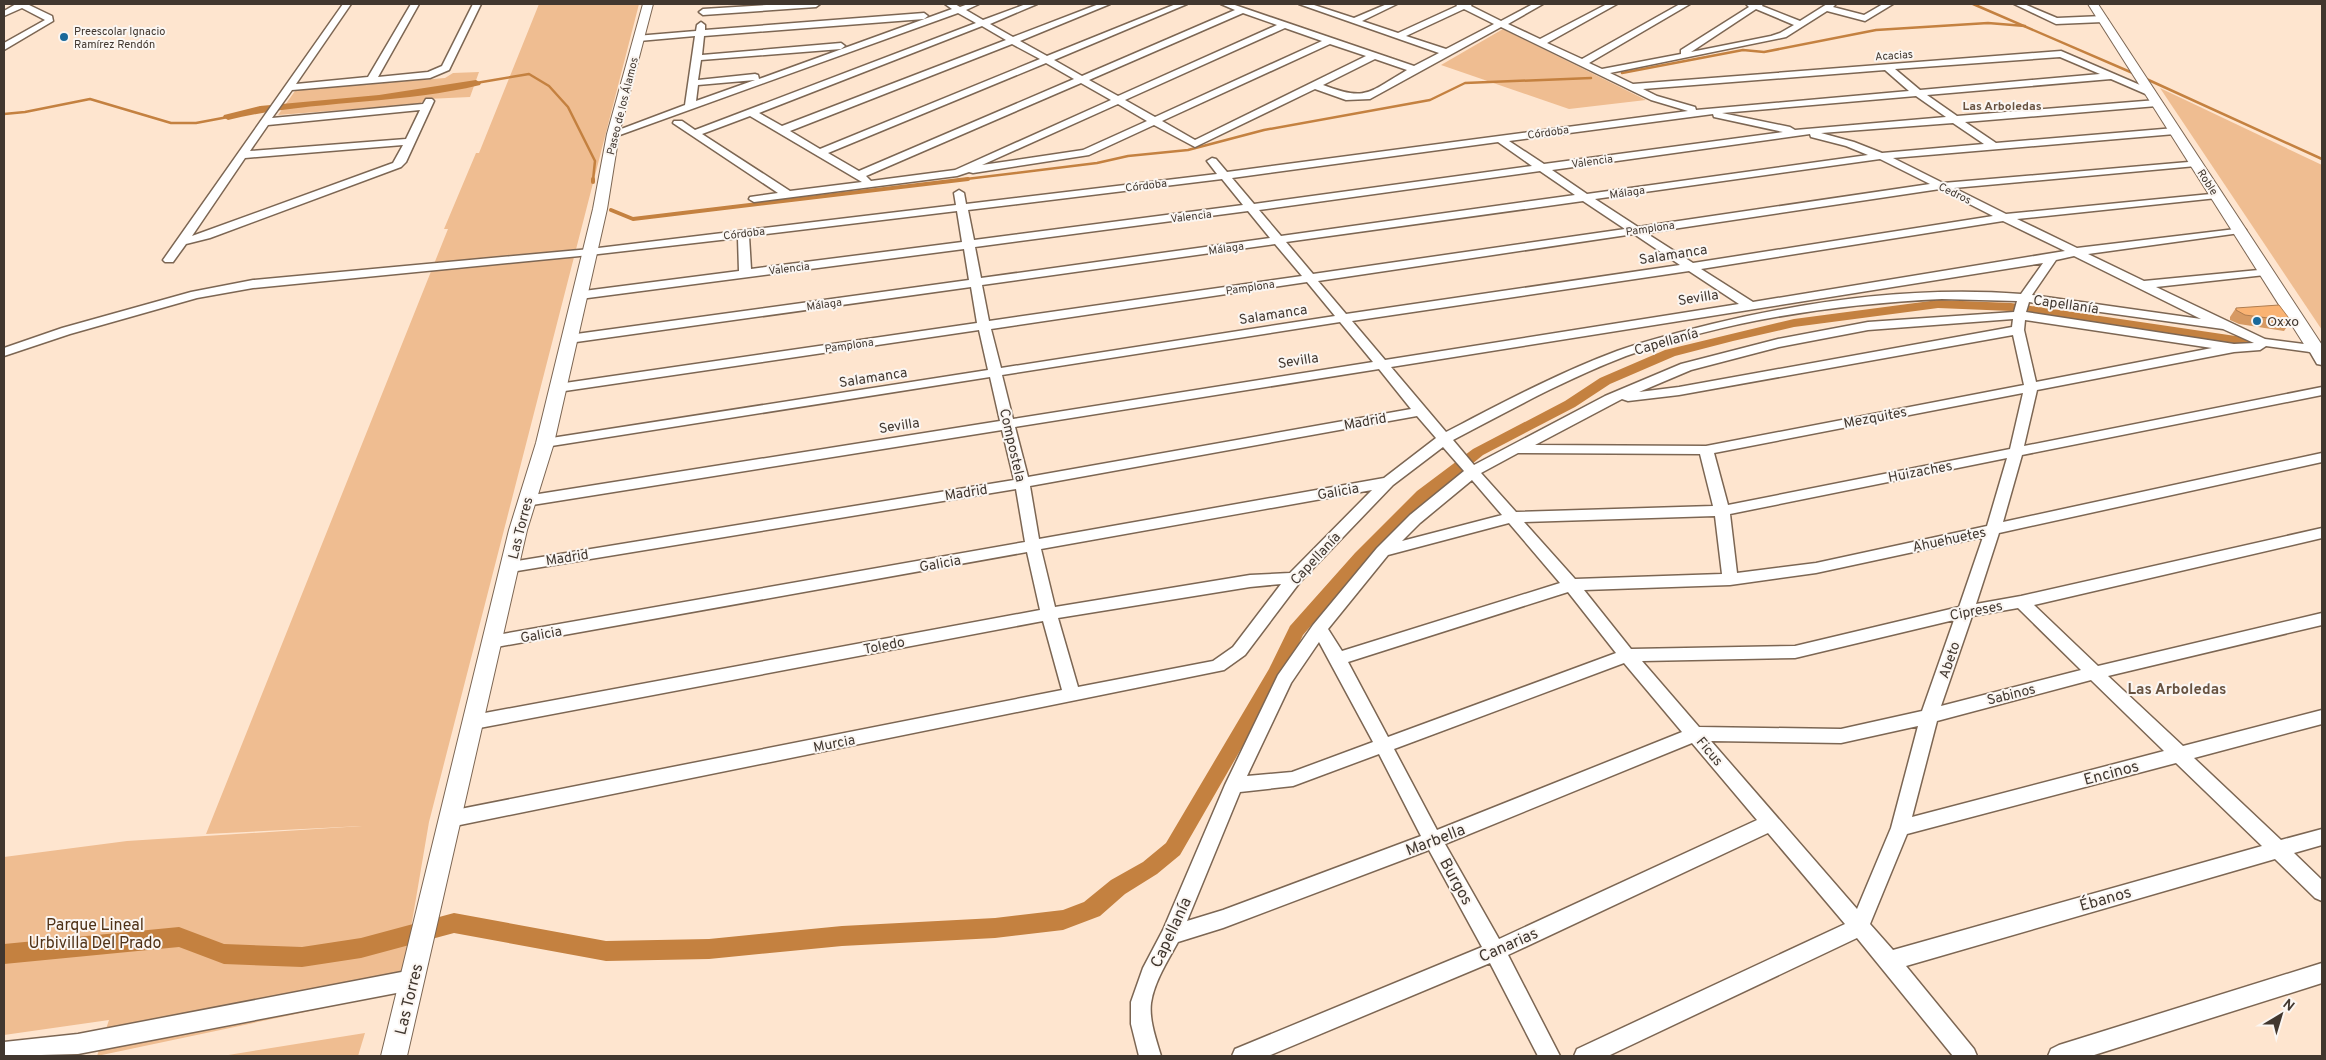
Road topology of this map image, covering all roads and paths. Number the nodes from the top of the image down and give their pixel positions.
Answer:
1 (4, 4) edge
2 (21, 4) edge
3 (348, 4) edge
4 (415, 4) edge
5 (477, 4) edge
6 (648, 4) edge
7 (816, 4) edge
8 (949, 4) edge
9 (975, 4) edge
10 (1033, 4) edge
11 (1106, 4) edge
12 (1183, 4) edge
13 (1225, 4) edge
14 (1303, 4) edge
15 (1393, 4) edge
16 (1464, 4) edge
17 (1539, 4) edge
18 (1613, 4) edge
19 (1686, 4) edge
20 (1755, 4) edge
21 (1889, 4) edge
22 (2018, 4) edge
23 (2093, 4) edge
24 (1317, 6) edge
25 (1828, 6) edge
26 (704, 8) edge
27 (961, 9) junction
28 (1243, 10) junction
29 (4, 14) edge
30 (946, 15) junction
31 (2103, 19) junction
32 (1355, 21) junction
33 (984, 22) junction
34 (1500, 23) junction
35 (1800, 24) junction
36 (1284, 25) junction
37 (700, 34) junction
38 (1399, 36) junction
39 (639, 38) junction
40 (1014, 40) junction
41 (1328, 41) junction
42 (862, 44) junction
43 (1540, 44) junction
44 (4, 47) edge
45 (1445, 52) junction
46 (1374, 56) junction
47 (1676, 57) junction
48 (696, 58) junction
49 (1047, 60) junction
50 (1582, 63) junction
51 (1887, 67) junction
52 (1415, 69) junction
53 (2136, 71) joint
54 (1602, 72) junction
55 (774, 76) junction
56 (2113, 76) junction
57 (371, 80) junction
58 (1084, 80) junction
59 (693, 83) junction
60 (1314, 86) junction
61 (289, 87) junction
62 (1632, 87) junction
63 (1916, 92) junction
64 (2152, 94) junction
65 (1119, 99) junction
66 (690, 107) junction
67 (751, 112) junction
68 (1702, 112) junction
69 (1955, 119) junction
70 (1156, 121) junction
71 (264, 122) junction
72 (678, 123) dead end
73 (782, 130) junction
74 (2175, 131) junction
75 (1802, 132) junction
76 (613, 134) junction
77 (694, 134) junction
78 (1500, 139) junction
79 (409, 142) junction
80 (1993, 146) junction
81 (821, 152) junction
82 (242, 155) junction
83 (1881, 156) junction
84 (1212, 161) dead end
85 (2196, 163) junction
86 (1543, 167) junction
87 (956, 173) junction
88 (859, 175) junction
89 (1224, 176) junction
90 (873, 184) junction
91 (1942, 186) junction
92 (959, 193) dead end
93 (787, 194) junction
94 (2217, 196) junction
95 (1586, 198) junction
96 (754, 199) dead end
97 (961, 208) junction
98 (1249, 208) junction
99 (600, 210) joint
100 (2005, 217) junction
101 (1635, 230) junction
102 (2240, 230) junction
103 (743, 234) junction
104 (183, 241) junction
105 (1278, 241) junction
106 (968, 244) junction
107 (590, 252) junction
108 (2076, 252) junction
109 (2052, 258) junction
110 (169, 260) dead end
111 (1689, 267) junction
112 (2265, 272) junction
113 (745, 273) junction
114 (1311, 278) junction
115 (976, 283) junction
116 (2143, 285) junction
117 (580, 295) junction
118 (1748, 305) junction
119 (2021, 311) junction
120 (1765, 315) junction
121 (1344, 318) junction
122 (984, 326) junction
123 (2225, 326) junction
124 (570, 339) junction
125 (2262, 342) junction
126 (2234, 348) junction
127 (4, 352) edge
128 (2320, 354) edge
129 (1382, 363) junction
130 (996, 372) junction
131 (2031, 387) junction
132 (558, 388) junction
133 (2322, 390) edge
134 (1610, 399) junction
135 (1421, 411) junction
136 (1009, 424) junction
137 (545, 443) junction
138 (1448, 443) junction
139 (1513, 449) junction
140 (1706, 450) junction
141 (2016, 452) junction
142 (2322, 458) edge
143 (1472, 468) junction
144 (1388, 482) junction
145 (1022, 483) junction
146 (526, 501) junction
147 (1722, 511) junction
148 (1513, 517) junction
149 (1993, 530) junction
150 (2322, 533) edge
151 (1033, 546) junction
152 (1382, 552) junction
153 (511, 566) junction
154 (1294, 578) junction
155 (1730, 579) junction
156 (1571, 585) junction
157 (2020, 602) junction
158 (1966, 611) junction
159 (1049, 614) junction
160 (2322, 619) edge
161 (1319, 629) junction
162 (491, 642) junction
163 (1626, 655) junction
164 (1338, 659) junction
165 (1218, 666) joint
166 (2093, 673) junction
167 (1072, 696) junction
168 (1930, 714) junction
169 (2322, 717) edge
170 (474, 722) junction
171 (1696, 734) junction
172 (1384, 744) junction
173 (2177, 754) junction
174 (1234, 785) junction
175 (450, 819) junction
176 (1770, 823) junction
177 (1900, 828) junction
178 (2322, 837) edge
179 (1433, 840) junction
180 (2277, 848) junction
181 (2322, 892) edge
182 (1859, 927) junction
183 (1171, 935) junction
184 (1495, 950) junction
185 (1889, 961) junction
186 (2322, 973) edge
187 (412, 980) junction
188 (76, 1050) edge
189 (4, 1053) edge
190 (1958, 1054) edge
191 (394, 1056) edge
192 (1150, 1056) edge
193 (1242, 1056) edge
194 (1549, 1056) edge
195 (1585, 1056) edge
196 (2059, 1056) edge

1 - 2 street
2 - 29 street
2 - 44 street
3 - 61 street
4 - 57 street
5 - 57 street
6 - 39 street, Paseo de los Álamos
7 - 26 street
8 - 27 street
9 - 27 street
10 - 33 street
11 - 40 street
12 - 49 street
13 - 28 street
14 - 24 street
15 - 32 street
16 - 34 street, Cedros
16 - 38 street
17 - 34 street
18 - 43 street
19 - 50 street
20 - 35 street
20 - 47 street
21 - 25 street
22 - 31 street
23 - 31 street, Roble
24 - 32 street
25 - 35 street
26 - 37 street
27 - 30 street
27 - 33 street
28 - 36 street
28 - 58 street
30 - 37 street
30 - 42 street
31 - 53 street, Roble
32 - 38 street
33 - 40 street
33 - 67 street
34 - 43 street, Cedros
34 - 45 street
35 - 47 street
36 - 41 street
36 - 65 street
37 - 39 street
37 - 48 street
38 - 45 street
39 - 76 street, Paseo de los Álamos
40 - 49 street
40 - 73 street
41 - 46 street
41 - 70 street
42 - 48 street
42 - 55 street
43 - 50 street, Cedros
45 - 52 street
46 - 52 street
46 - 60 street
47 - 54 street
48 - 59 street
49 - 58 street
49 - 81 street
50 - 54 street, Cedros
51 - 56 street, Acacias
51 - 62 street, Acacias
51 - 63 street
52 - 60 street
53 - 64 street, Roble
54 - 62 street, Cedros
55 - 59 street
55 - 66 street
56 - 63 street, Córdoba
56 - 64 street, Acacias
57 - 61 street
58 - 65 street
58 - 88 street
59 - 66 street
60 - 70 street
61 - 71 street
62 - 68 street, Cedros
63 - 68 street, Córdoba
63 - 69 street
64 - 69 street
64 - 74 street, Roble
65 - 70 street
65 - 87 street
66 - 76 street
67 - 73 street
67 - 77 street
68 - 75 street, Cedros
68 - 78 street, Córdoba
69 - 75 street
69 - 80 street
70 - 87 street
71 - 79 street
71 - 82 street
72 - 77 street
73 - 81 street
74 - 80 street, Málaga
74 - 85 street, Roble
75 - 83 street, Cedros
75 - 86 street, Valencia
76 - 99 street, Paseo de los Álamos
77 - 93 street
78 - 86 street
78 - 89 street, Córdoba
79 - 82 street
79 - 104 street
80 - 83 street, Málaga
81 - 88 street
82 - 104 street
83 - 91 street, Cedros
83 - 95 street, Málaga
84 - 89 street, Ficus
85 - 91 street, Pamplona
85 - 94 street, Roble
86 - 95 street
86 - 98 street, Valencia
87 - 90 street
88 - 90 street
89 - 97 street, Córdoba
89 - 98 street, Ficus
90 - 93 street
91 - 100 street, Cedros
91 - 101 street, Pamplona
92 - 97 street, Compostela
93 - 96 street
94 - 100 street, Salamanca
94 - 102 street, Roble
95 - 101 street
95 - 105 street, Málaga
97 - 103 street, Córdoba
97 - 106 street, Compostela
98 - 105 street, Ficus
98 - 106 street, Valencia
99 - 107 street, Las Torres
100 - 108 street, Cedros
100 - 111 street, Salamanca
101 - 111 street
101 - 114 street, Pamplona
102 - 108 street, Sevilla
102 - 112 street, Roble
103 - 107 street, Córdoba
103 - 113 street
104 - 110 street
105 - 114 street, Ficus
105 - 115 street, Málaga
106 - 113 street, Valencia
106 - 115 street, Compostela
107 - 117 street, Las Torres
107 - 127 street, Córdoba
108 - 109 street, Sevilla
108 - 116 street, Cedros
109 - 118 street, Sevilla
109 - 119 street
111 - 118 street
111 - 121 street, Salamanca
112 - 116 street
112 - 128 street, Roble
113 - 117 street, Valencia
114 - 121 street, Ficus
114 - 122 street, Pamplona
115 - 122 street, Compostela
115 - 124 street, Málaga
116 - 123 street, Cedros
117 - 124 street, Las Torres
118 - 120 street
118 - 129 street, Sevilla
119 - 120 street, Capellanía
119 - 123 street, Capellanía
119 - 126 street, Capellanía
119 - 131 street, Abeto
119 - 134 street, Capellanía
119 - 134 street, Capellanía
120 - 138 street, Capellanía
121 - 129 street, Ficus
121 - 130 street, Salamanca
122 - 130 street, Compostela
122 - 132 street, Pamplona
123 - 125 street, Cedros
124 - 132 street, Las Torres
125 - 126 street
125 - 128 street
126 - 131 street, Mezquites
129 - 135 street, Ficus
129 - 136 street, Sevilla
130 - 136 street, Compostela
130 - 137 street, Salamanca
131 - 140 street, Mezquites
131 - 141 street, Abeto
132 - 137 street, Las Torres
133 - 141 street, Huizaches
134 - 139 street, Capellanía
135 - 138 street, Ficus
135 - 145 street, Madrid
136 - 145 street, Compostela
136 - 146 street, Sevilla
137 - 146 street, Las Torres
138 - 143 street, Ficus
138 - 144 street, Capellanía
139 - 140 street, Mezquites
139 - 143 street, Capellanía
140 - 147 street
141 - 147 street, Huizaches
141 - 149 street, Abeto
142 - 149 street, Ahuehuetes
143 - 148 street, Ficus
143 - 152 street, Capellanía
144 - 151 street, Galicia
144 - 154 street, Capellanía
145 - 151 street, Compostela
145 - 153 street, Madrid
146 - 153 street, Las Torres
147 - 148 street, Huizaches
147 - 155 street
148 - 152 street, Huizaches
148 - 156 street, Ficus
149 - 155 street, Ahuehuetes
149 - 158 street, Abeto
150 - 157 street, Cipreses
151 - 159 street, Compostela
151 - 162 street, Galicia
152 - 161 street, Capellanía
153 - 162 street, Las Torres
154 - 159 street, Toledo
154 - 165 street, Capellanía
155 - 156 street, Ahuehuetes
156 - 163 street, Ficus
156 - 164 street, Ahuehuetes
157 - 158 street, Cipreses
157 - 166 street
158 - 163 street, Cipreses
158 - 168 street, Abeto
159 - 167 street, Compostela
159 - 170 street, Toledo
160 - 166 street, Sabinos
161 - 164 street, Burgos
161 - 174 street, Capellanía
162 - 170 street, Las Torres
163 - 171 street, Ficus
163 - 172 street, Cipreses
164 - 172 street, Burgos
165 - 167 street, Murcia
166 - 168 street, Sabinos
166 - 173 street
167 - 175 street, Murcia
168 - 171 street, Sabinos
168 - 177 street, Abeto
169 - 173 street, Encinos
170 - 175 street, Las Torres
171 - 176 street, Ficus
171 - 179 street, Marbella
172 - 174 street, Cipreses
172 - 179 street, Burgos
173 - 177 street, Encinos
173 - 180 street
174 - 183 street, Capellanía
175 - 187 street, Las Torres
176 - 182 street, Ficus
176 - 184 street, Canarias
177 - 182 street, Abeto
178 - 180 street, Ébanos
179 - 183 street, Marbella
179 - 184 street, Burgos
180 - 181 street
180 - 185 street, Ébanos
182 - 185 street, Ficus
182 - 195 street
183 - 192 street, Capellanía
184 - 193 street, Canarias
184 - 194 street, Burgos
185 - 190 street, Ficus
186 - 196 street
187 - 188 street
187 - 191 street, Las Torres
188 - 189 street

